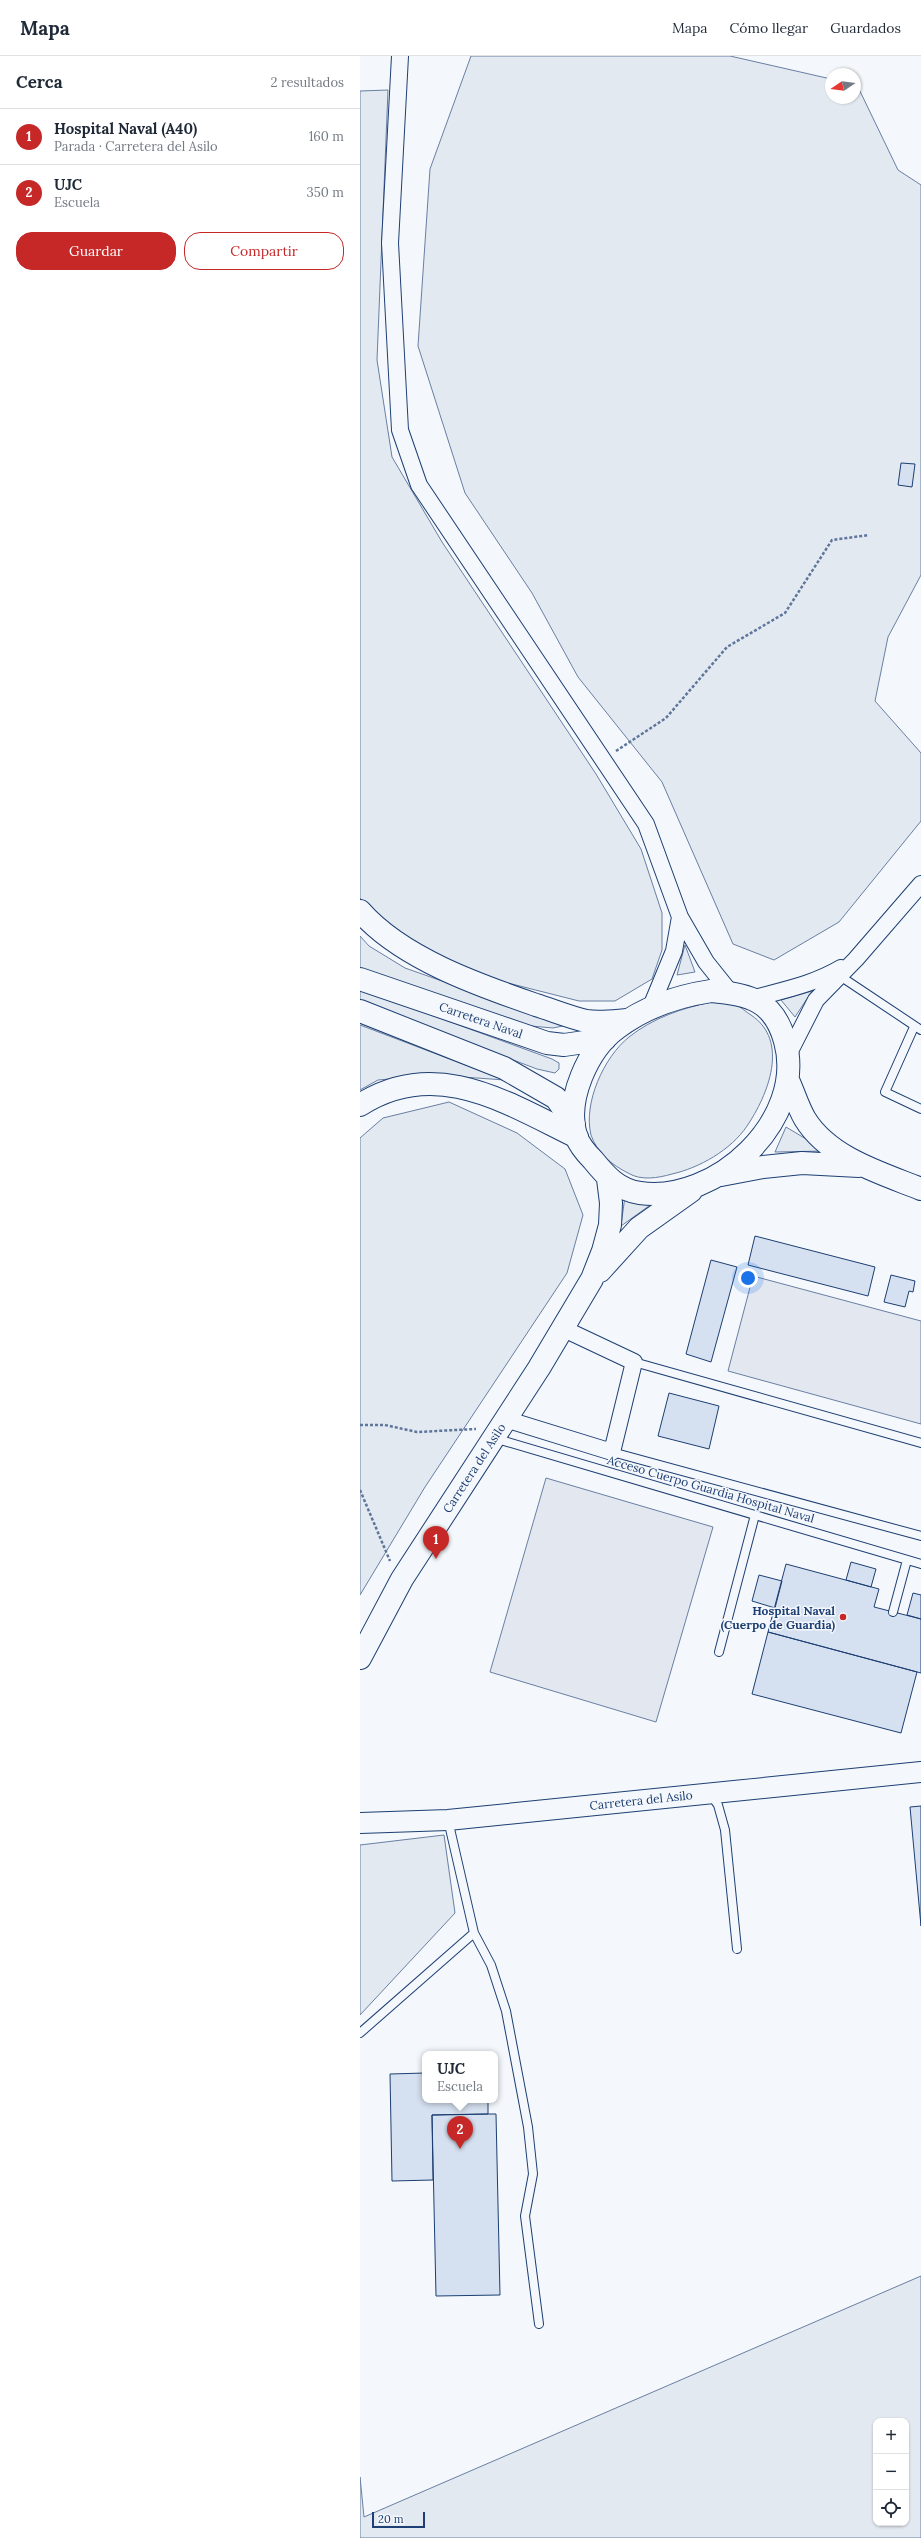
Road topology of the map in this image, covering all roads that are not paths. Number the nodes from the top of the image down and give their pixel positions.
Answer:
1 (400, 56) edge
2 (921, 884) edge
3 (360, 911) edge
4 (680, 917) junction
5 (856, 959) junction
6 (840, 976) junction
7 (360, 979) edge
8 (730, 992) junction
9 (751, 999) junction
10 (650, 1009) junction
11 (360, 1011) edge
12 (628, 1020) junction
13 (918, 1029) edge
14 (605, 1039) junction
15 (789, 1053) junction
16 (788, 1080) junction
17 (360, 1104) edge
18 (921, 1109) edge
19 (575, 1130) junction
20 (866, 1167) junction
21 (608, 1179) junction
22 (707, 1180) junction
23 (921, 1189) edge
24 (592, 1279) junction
25 (564, 1329) junction
26 (634, 1362) junction
27 (500, 1428) junction
28 (921, 1443) edge
29 (612, 1452) junction
30 (755, 1515) junction
31 (921, 1536) edge
32 (907, 1560) junction
33 (921, 1564) edge
34 (893, 1612) dead end
35 (720, 1652) dead end
36 (360, 1658) edge
37 (921, 1772) edge
38 (709, 1793) junction
39 (448, 1820) junction
40 (360, 1823) edge
41 (474, 1933) junction
42 (737, 1949) dead end
43 (360, 2033) edge
44 (539, 2324) dead end

1 - 4 street
2 - 5 street
3 - 12 main road
4 - 8 street
4 - 10 street
5 - 6 street
5 - 9 street
6 - 13 lane
6 - 15 street
7 - 14 main road, Carretera Naval
8 - 9 main road, Carretera del Asilo
8 - 10 main road, Carretera del Asilo
9 - 15 main road, Carretera del Asilo
10 - 12 main road, Carretera del Asilo
11 - 19 main road
12 - 14 main road
13 - 18 lane
14 - 19 main road
15 - 16 main road, Carretera del Asilo
16 - 20 main road
16 - 22 main road, Carretera del Asilo
17 - 19 main road
19 - 21 main road
20 - 22 main road
20 - 23 main road
21 - 22 main road
21 - 24 main road, Carretera del Asilo
22 - 24 main road, Carretera del Asilo
24 - 25 main road, Carretera del Asilo
25 - 26 street
25 - 27 main road, Carretera del Asilo
26 - 28 lane
26 - 29 street
27 - 29 street
27 - 30 lane, Acceso Cuerpo Guardia Hospital Naval
27 - 36 main road, Carretera del Asilo
29 - 31 lane
30 - 32 lane, Acceso Cuerpo Guardia Hospital Naval
30 - 35 lane
32 - 33 lane, Acceso Cuerpo Guardia Hospital Naval
32 - 34 lane
37 - 38 street, Carretera del Asilo
38 - 39 street, Carretera del Asilo
38 - 42 lane
39 - 40 street, Carretera del Asilo
39 - 41 lane
41 - 43 lane
41 - 44 lane

